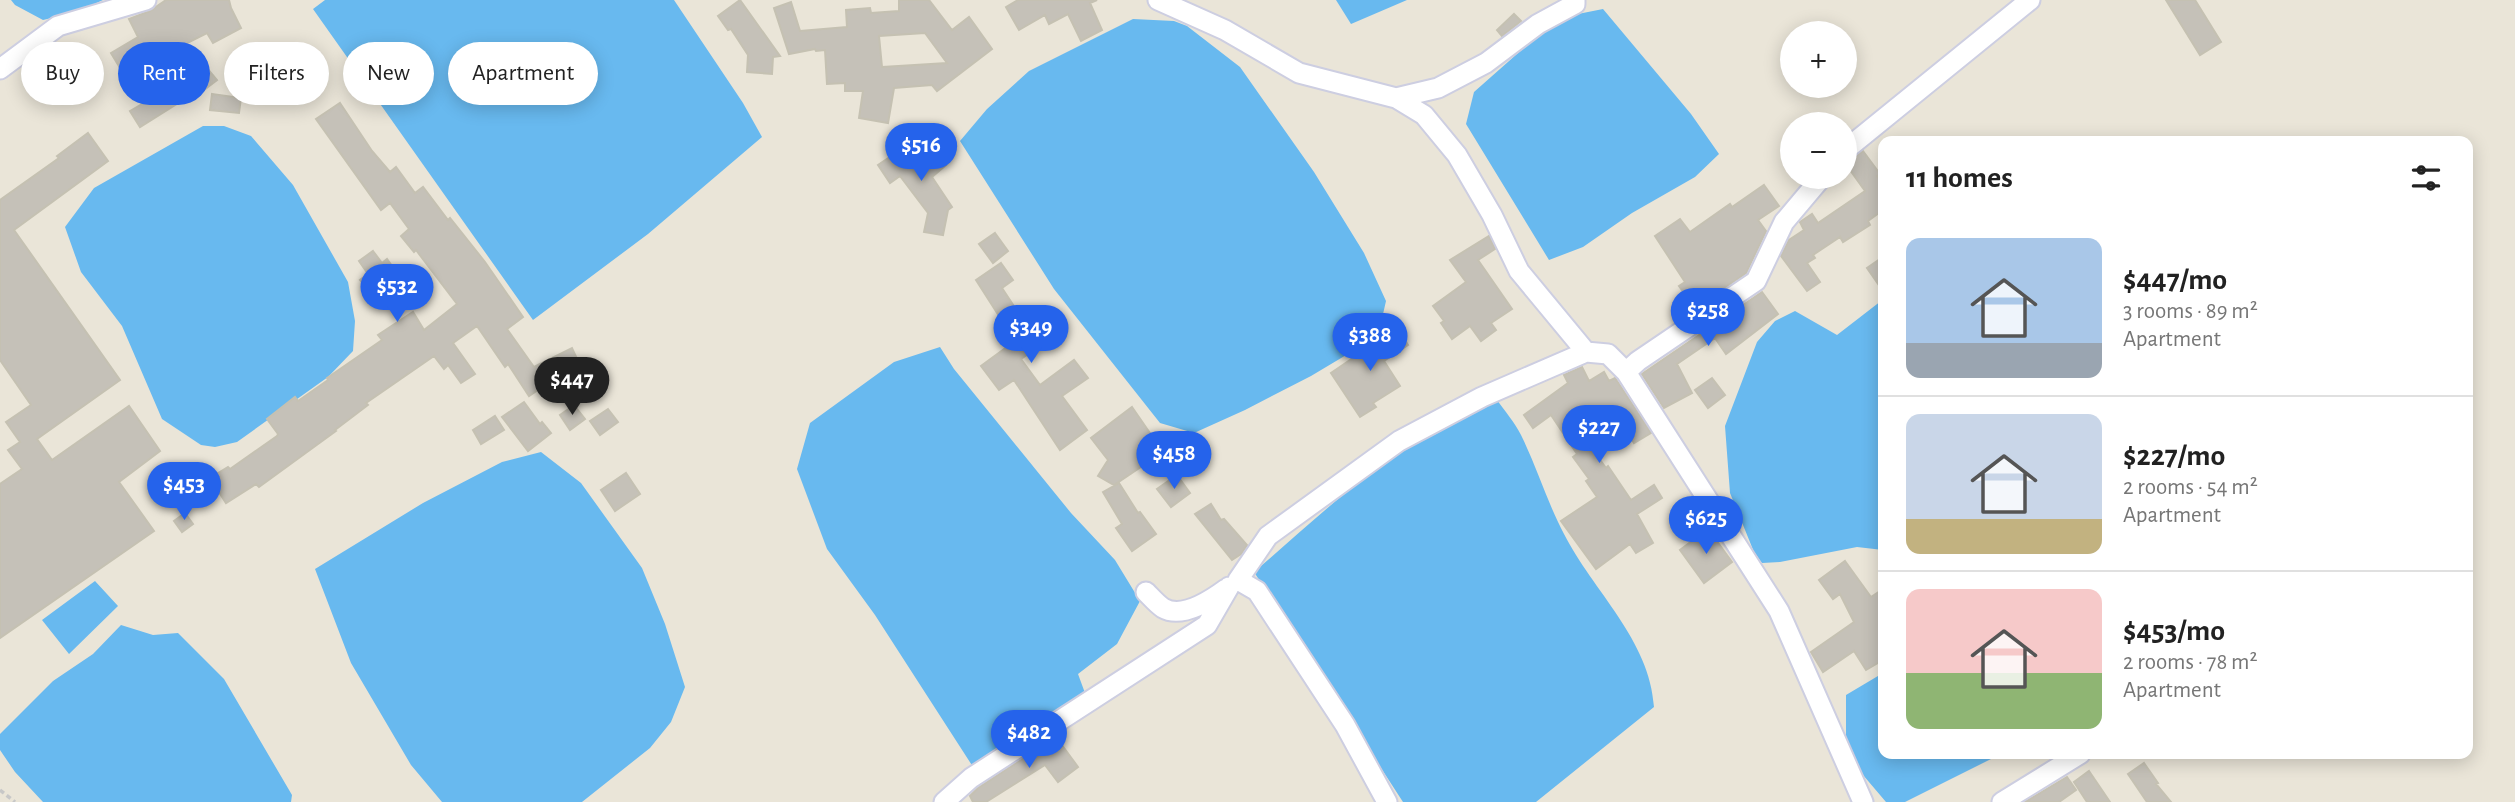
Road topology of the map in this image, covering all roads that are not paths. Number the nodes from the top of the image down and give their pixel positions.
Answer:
1 (146, 0) edge
2 (1158, 0) edge
3 (2030, 0) edge
4 (1578, 1) edge
5 (0, 69) edge
6 (1396, 98) junction
7 (1857, 140) edge
8 (1812, 189) edge
9 (1586, 352) junction
10 (1626, 372) junction
11 (1233, 583) junction
12 (1146, 592) dead end
13 (2072, 759) edge
14 (944, 802) edge
15 (1387, 802) edge
16 (1863, 802) edge
17 (2002, 802) edge

1 - 5 street
2 - 6 street
3 - 7 street
4 - 6 street
6 - 9 street
8 - 10 street
9 - 10 street
9 - 11 street
10 - 16 street
11 - 12 street
11 - 14 street
11 - 15 street
13 - 17 street

